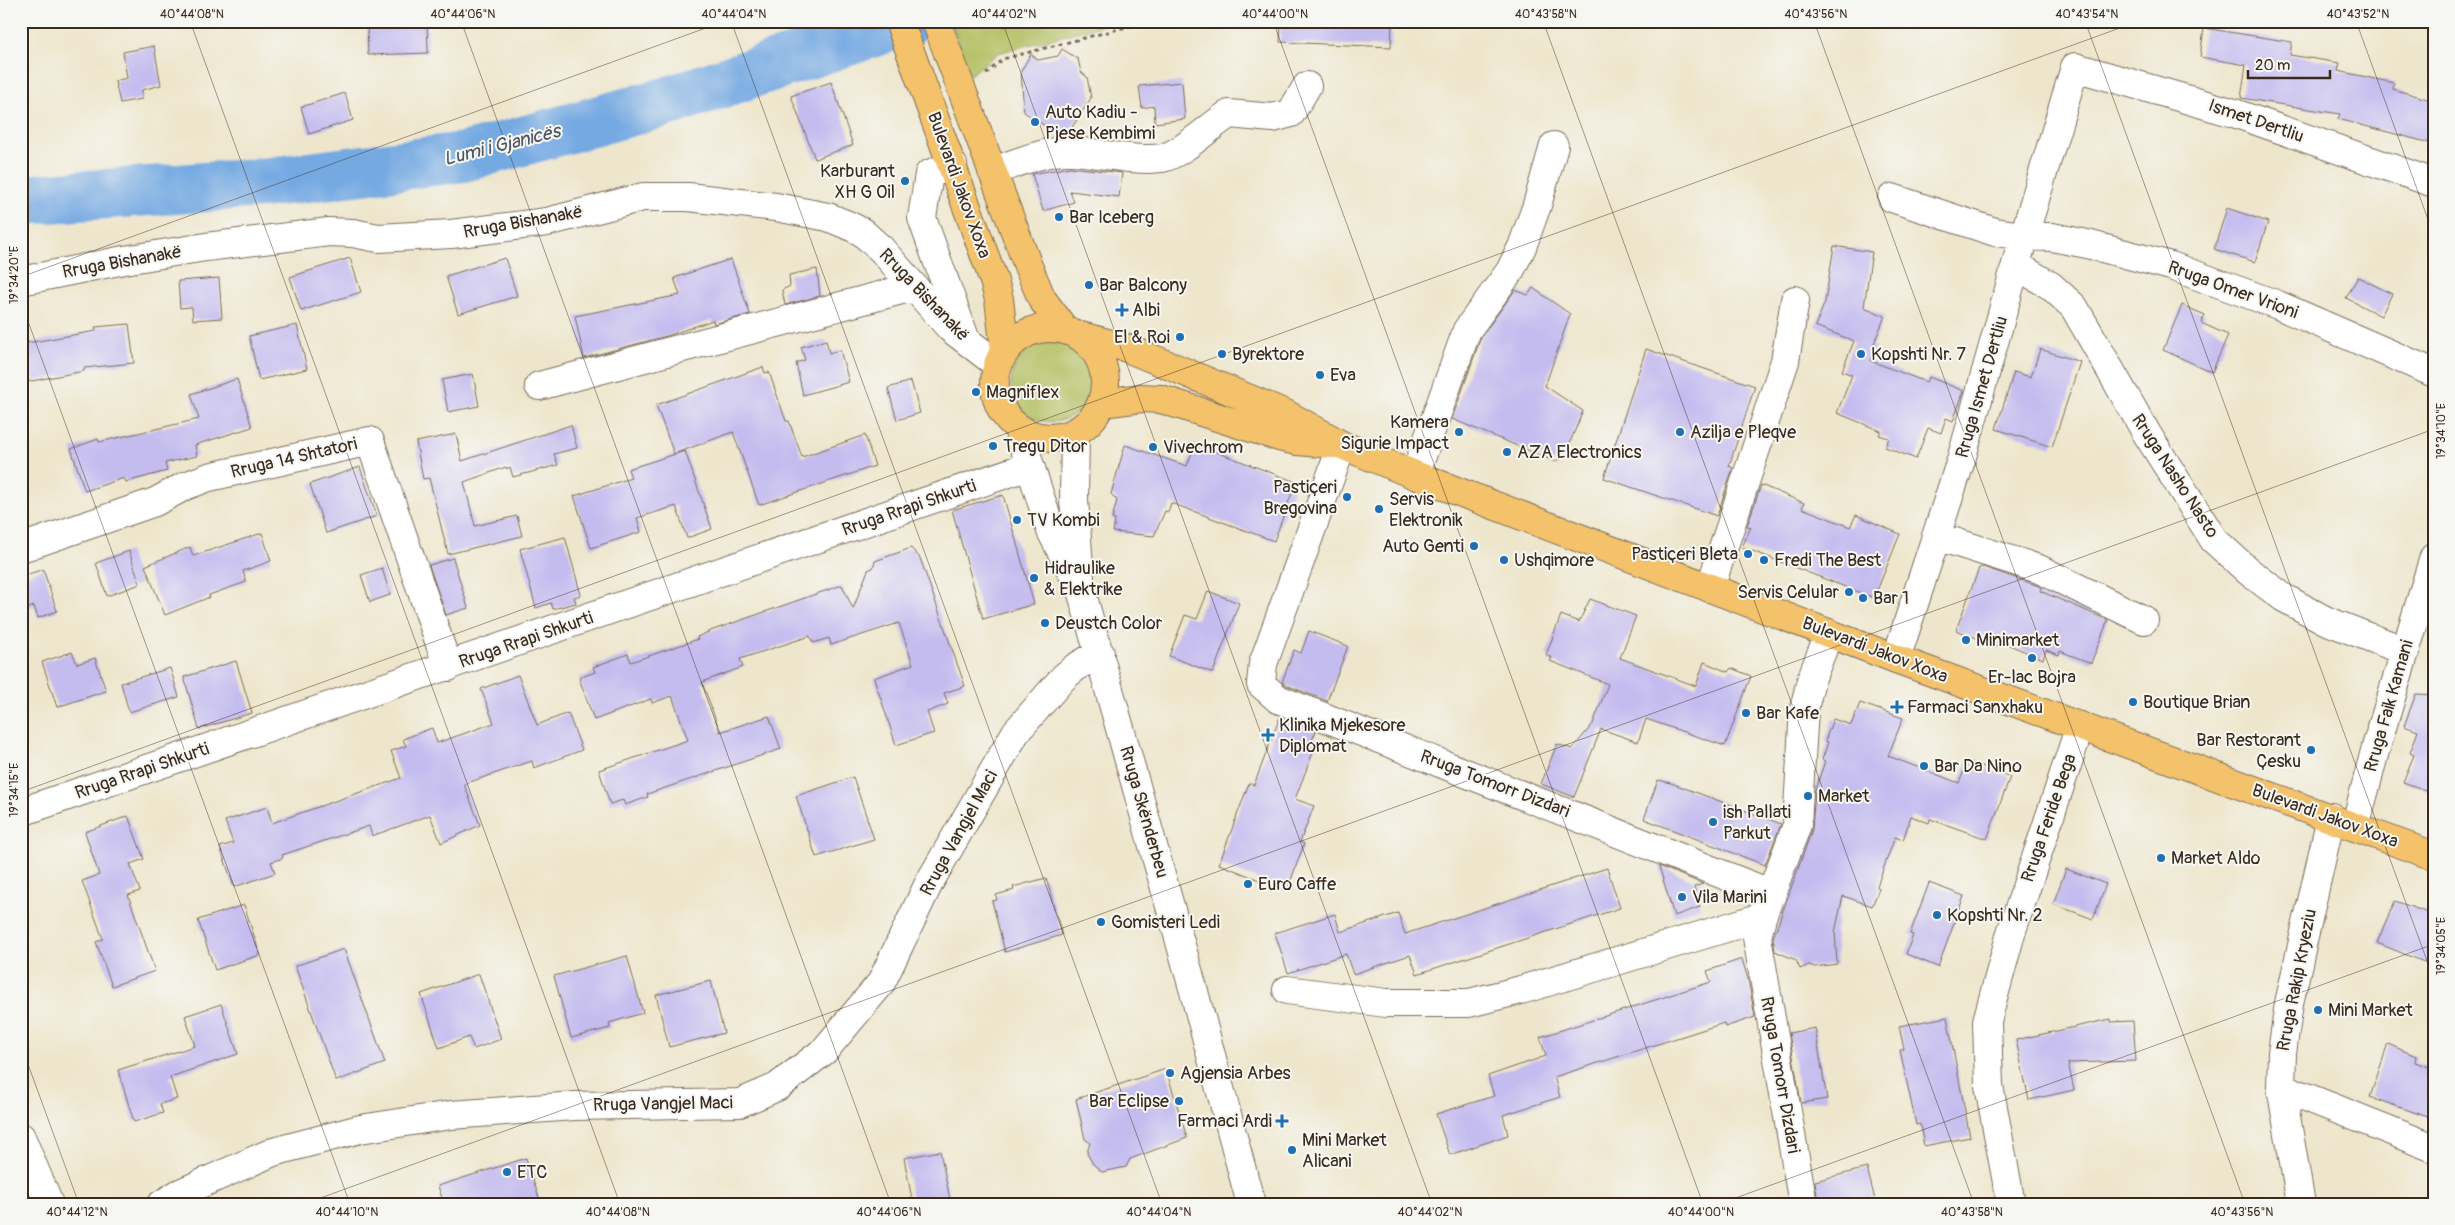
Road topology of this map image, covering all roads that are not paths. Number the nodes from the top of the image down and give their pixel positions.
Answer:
1 (899, 21) edge
2 (936, 21) edge
3 (2075, 67) joint
4 (1307, 86) dead end
5 (1554, 146) dead end
6 (952, 165) junction
7 (992, 171) junction
8 (2434, 183) edge
9 (1892, 198) dead end
10 (2024, 236) junction
11 (2016, 265) junction
12 (21, 281) edge
13 (913, 287) junction
14 (1795, 300) dead end
15 (1071, 333) junction
16 (966, 341) junction
17 (1002, 358) junction
18 (2434, 372) edge
19 (539, 386) dead end
20 (1102, 403) junction
21 (1018, 428) junction
22 (1075, 432) junction
23 (1342, 445) junction
24 (1030, 466) junction
25 (1415, 475) junction
26 (1936, 536) junction
27 (21, 548) edge
28 (2434, 557) edge
29 (1710, 588) junction
30 (1082, 590) junction
31 (2144, 620) dead end
32 (1829, 633) junction
33 (2405, 650) junction
34 (1100, 653) junction
35 (1896, 659) junction
36 (448, 667) junction
37 (2080, 726) junction
38 (21, 812) edge
39 (2343, 822) junction
40 (2434, 856) edge
41 (1767, 906) junction
42 (1287, 990) dead end
43 (2282, 1087) junction
44 (21, 1137) edge
45 (2434, 1148) edge
46 (49, 1204) edge
47 (162, 1204) edge
48 (1250, 1204) edge
49 (1803, 1204) edge
50 (2011, 1204) edge
51 (2300, 1204) edge

1 - 6 main road, Bulevardi Jakov Xoxa
2 - 7 main road, Bulevardi Jakov Xoxa
3 - 8 street, Ismet Dertliu
3 - 10 street, Rruga Ismet Dertliu
4 - 7 street, Bulevardi Jakov Xoxa
5 - 25 street
6 - 16 street
6 - 17 main road, Bulevardi Jakov Xoxa
7 - 15 main road, Bulevardi Jakov Xoxa
9 - 10 street
10 - 11 street, Rruga Ismet Dertliu
10 - 18 street, Rruga Omer Vrioni
11 - 26 street, Rruga Ismet Dertliu
11 - 33 street, Rruga Nasho Nasto
12 - 13 street, Rruga Bishanakë
13 - 16 street, Rruga Bishanakë
13 - 19 street
14 - 29 street
15 - 17 main road
15 - 20 main road
15 - 23 main road, Bulevardi Jakov Xoxa
16 - 17 street, Rruga Bishanakë
17 - 21 main road
20 - 22 main road
20 - 23 main road, Bulevardi Jakov Xoxa
21 - 22 main road
21 - 24 street, Rruga Skënderbeu
22 - 30 street
23 - 25 main road, Bulevardi Jakov Xoxa
23 - 41 street, Rruga Tomorr Dizdari
24 - 30 street, Rruga Skënderbeu
24 - 36 street, Rruga Rrapi Shkurti
25 - 29 main road, Bulevardi Jakov Xoxa
26 - 31 street
26 - 35 street, Rruga Ismet Dertliu
27 - 36 street, Rruga 14 Shtatori
28 - 33 street, Rruga Faik Kamani
29 - 32 main road, Bulevardi Jakov Xoxa
30 - 34 street, Rruga Skënderbeu
32 - 35 main road, Bulevardi Jakov Xoxa
32 - 41 street, Rruga Tomorr Dizdari
33 - 39 street, Rruga Faik Kamani
34 - 47 street, Rruga Vangjel Maci
34 - 48 street, Rruga Skënderbeu
35 - 37 main road, Bulevardi Jakov Xoxa
36 - 38 street, Rruga Rrapi Shkurti
37 - 39 main road, Bulevardi Jakov Xoxa
37 - 50 street, Rruga Feride Bega
39 - 40 main road, Bulevardi Jakov Xoxa
39 - 43 street, Rruga Rakip Kryeziu
41 - 42 street
41 - 49 street, Rruga Tomorr Dizdari
43 - 45 street
43 - 51 street, Rruga Rakip Kryeziu
44 - 46 street

